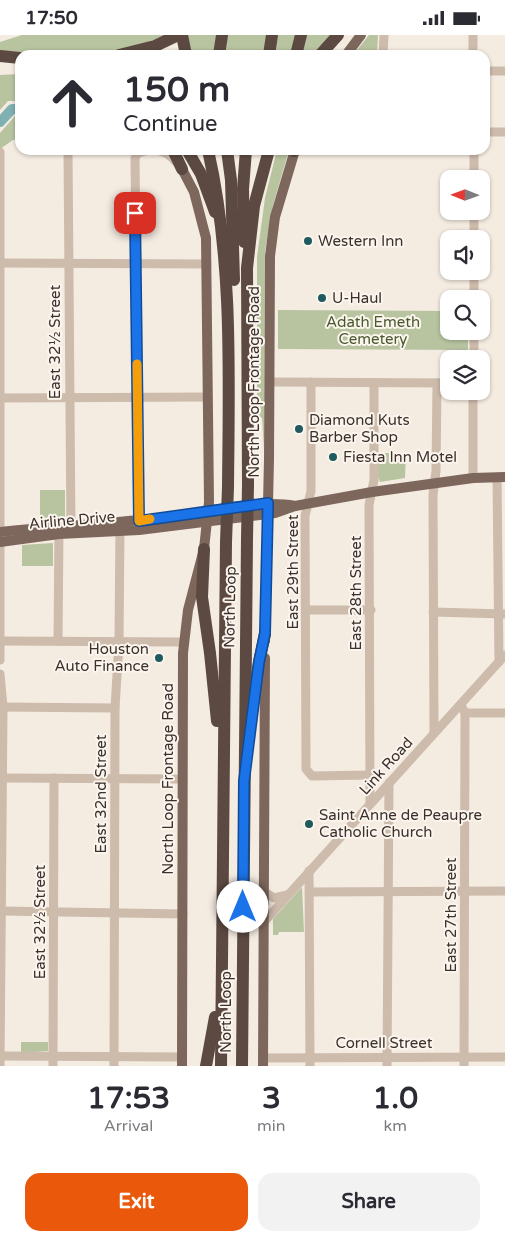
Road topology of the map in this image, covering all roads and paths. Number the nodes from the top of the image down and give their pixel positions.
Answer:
1 (178, 35) edge
2 (182, 35) edge
3 (222, 35) edge
4 (272, 35) edge
5 (301, 35) edge
6 (339, 35) edge
7 (361, 35) edge
8 (384, 35) edge
9 (473, 35) edge
10 (139, 50) edge
11 (186, 50) edge
12 (220, 50) edge
13 (270, 50) edge
14 (297, 50) edge
15 (325, 50) edge
16 (330, 50) edge
17 (350, 50) edge
18 (383, 50) edge
19 (473, 50) edge
20 (0, 56) edge
21 (15, 58) edge
22 (490, 71) edge
23 (505, 71) edge
24 (490, 132) edge
25 (505, 132) edge
26 (0, 152) edge
27 (68, 155) edge
28 (136, 155) edge
29 (170, 155) edge
30 (175, 155) edge
31 (190, 155) edge
32 (209, 155) edge
33 (228, 155) edge
34 (246, 155) edge
35 (268, 155) edge
36 (294, 155) edge
37 (474, 155) edge
38 (182, 169) junction
39 (474, 170) edge
40 (220, 228) junction
41 (1, 263) edge
42 (136, 263) junction
43 (68, 264) junction
44 (207, 264) junction
45 (247, 268) junction
46 (228, 302) junction
47 (0, 382) edge
48 (270, 382) junction
49 (311, 382) junction
50 (374, 383) junction
51 (437, 383) joint
52 (69, 397) junction
53 (137, 397) junction
54 (208, 397) junction
55 (1, 398) edge
56 (474, 400) edge
57 (501, 477) edge
58 (473, 478) junction
59 (434, 483) junction
60 (372, 492) junction
61 (308, 504) junction
62 (268, 509) junction
63 (207, 516) junction
64 (139, 525) junction
65 (120, 527) junction
66 (70, 529) junction
67 (59, 530) junction
68 (0, 532) edge
69 (0, 542) edge
70 (204, 549) junction
71 (306, 610) junction
72 (371, 611) junction
73 (433, 612) junction
74 (501, 614) edge
75 (265, 633) junction
76 (0, 641) edge
77 (58, 641) junction
78 (119, 642) junction
79 (183, 642) junction
80 (502, 658) edge
81 (0, 660) edge
82 (0, 674) edge
83 (1, 707) edge
84 (115, 708) junction
85 (463, 709) junction
86 (505, 713) edge
87 (434, 733) junction
88 (1, 772) edge
89 (370, 775) junction
90 (54, 778) junction
91 (115, 779) junction
92 (183, 779) junction
93 (244, 781) junction
94 (389, 783) junction
95 (223, 793) junction
96 (370, 803) junction
97 (1, 831) edge
98 (309, 871) junction
99 (1, 891) edge
100 (263, 891) junction
101 (465, 891) junction
102 (505, 891) edge
103 (310, 892) junction
104 (387, 892) junction
105 (287, 895) junction
106 (1, 911) edge
107 (54, 912) junction
108 (114, 913) junction
109 (183, 914) junction
110 (263, 923) junction
111 (0, 953) edge
112 (243, 961) junction
113 (221, 980) junction
114 (0, 1021) edge
115 (0, 1056) edge
116 (505, 1057) edge
117 (53, 1061) edge
118 (114, 1061) edge
119 (182, 1061) edge
120 (464, 1061) edge
121 (263, 1062) edge
122 (310, 1062) edge
123 (387, 1062) edge
124 (0, 1066) edge
125 (206, 1066) edge
126 (222, 1066) edge
127 (242, 1066) edge
128 (250, 1066) edge

1 - 10 highway
2 - 11 highway
3 - 12 highway
4 - 13 highway
5 - 14 highway
6 - 15 highway
6 - 16 highway
7 - 17 main road
8 - 18 street
9 - 19 street
20 - 21 highway
22 - 23 street
24 - 25 street
26 - 41 street
27 - 43 street, East 32½ Street
28 - 42 street
29 - 38 street
30 - 38 highway
31 - 40 highway
32 - 40 highway, North Loop
33 - 46 highway
34 - 45 highway
35 - 45 highway, North Loop
36 - 48 main road, North Loop Frontage Road
37 - 39 street
38 - 44 main road, North Loop Frontage Road
40 - 46 highway, North Loop
41 - 43 street
41 - 47 street
42 - 43 street
42 - 44 street
42 - 53 street
43 - 52 street, East 32½ Street
44 - 54 main road, North Loop Frontage Road
45 - 93 highway, North Loop, bridge
46 - 95 highway, North Loop, bridge
47 - 55 street
48 - 49 street
48 - 62 main road, North Loop Frontage Road
49 - 50 street
49 - 61 street, East 29th Street
50 - 51 street
50 - 60 street, East 28th Street
51 - 59 street
52 - 53 street
52 - 55 street
52 - 66 street, East 32½ Street
53 - 54 street
53 - 64 street
54 - 63 main road, North Loop Frontage Road
55 - 68 street
56 - 58 street
57 - 58 main road, Airline Drive
57 - 74 street
58 - 59 main road, Airline Drive
59 - 60 main road, Airline Drive
59 - 73 street
60 - 61 main road, Airline Drive
60 - 72 street, East 28th Street
61 - 62 main road, Airline Drive
61 - 71 street, East 29th Street
62 - 63 main road, Airline Drive
62 - 75 main road, North Loop Frontage Road
63 - 64 main road, Airline Drive
63 - 70 main road, North Loop Frontage Road
64 - 65 main road, Airline Drive
65 - 66 main road, Airline Drive
65 - 78 street, East 32nd Street
66 - 67 main road, Airline Drive
67 - 68 main road, Airline Drive
67 - 69 main road, Airline Drive
67 - 77 street
68 - 69 street
69 - 76 street
70 - 79 main road, North Loop Frontage Road
70 - 95 highway
71 - 72 street
71 - 89 street, East 29th Street
72 - 89 street, East 28th Street
73 - 74 street
73 - 87 street
74 - 80 street
75 - 93 highway
75 - 100 main road, North Loop Frontage Road
76 - 77 street
76 - 81 street
77 - 78 street
78 - 79 street
78 - 84 street, East 32nd Street
79 - 92 main road, North Loop Frontage Road
80 - 85 street, Link Road
82 - 83 street
83 - 84 street
83 - 88 street
84 - 91 street, East 32nd Street
85 - 86 street
85 - 87 street, Link Road
85 - 101 street, East 27th Street
87 - 94 street, Link Road
88 - 90 street
88 - 97 street
89 - 96 street, East 28th Street
90 - 91 street
90 - 107 street, East 32½ Street
91 - 92 street
91 - 108 street, East 32nd Street
92 - 109 main road, North Loop Frontage Road
93 - 112 highway, North Loop
94 - 96 street, Link Road
94 - 104 street
95 - 113 highway, North Loop
96 - 98 street, Link Road
97 - 99 street
98 - 103 street
98 - 105 street, Link Road
99 - 106 street
100 - 105 street
100 - 110 main road, North Loop Frontage Road
101 - 102 street
101 - 104 street
101 - 120 street, East 27th Street
103 - 104 street
103 - 122 street
104 - 123 street
105 - 110 street, Link Road
106 - 107 street
106 - 111 street
107 - 108 street
107 - 117 street, East 32½ Street
108 - 109 street
108 - 118 street, East 32nd Street
109 - 119 main road, North Loop Frontage Road
110 - 121 main road, North Loop Frontage Road
111 - 114 street
112 - 127 highway, North Loop
112 - 128 highway
113 - 125 highway
113 - 126 highway, North Loop
114 - 115 street
115 - 117 street
115 - 124 street
116 - 120 street, Cornell Street
117 - 118 street
118 - 119 street
120 - 123 street, Cornell Street
121 - 122 street, Cornell Street
122 - 123 street, Cornell Street

